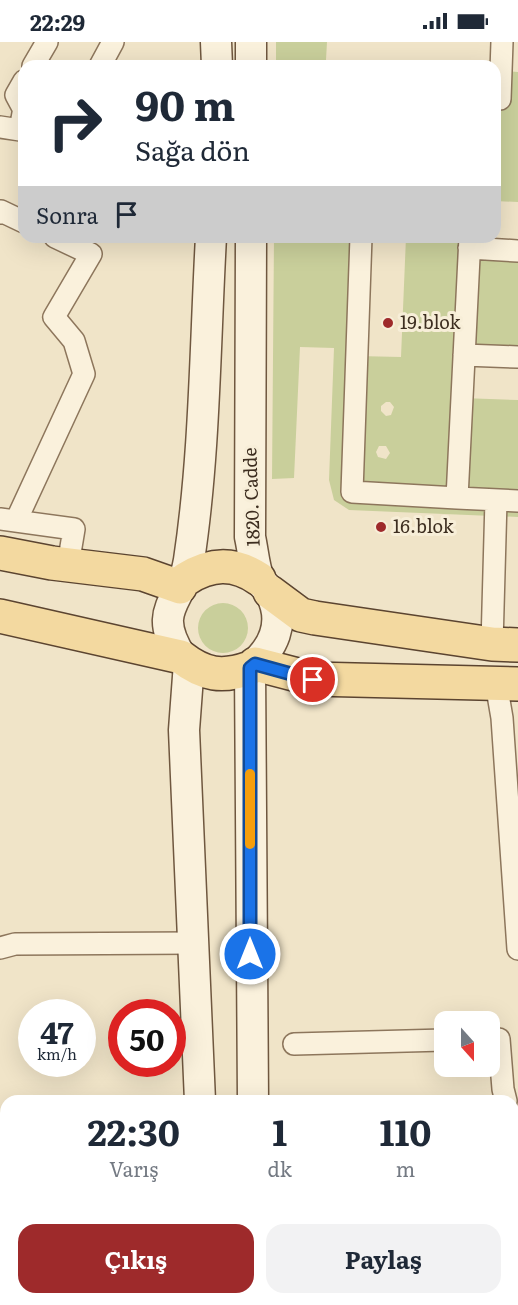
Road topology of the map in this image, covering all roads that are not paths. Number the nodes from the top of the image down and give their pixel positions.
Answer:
1 (47, 42) edge
2 (113, 42) edge
3 (216, 42) edge
4 (251, 42) edge
5 (502, 42) edge
6 (36, 60) edge
7 (103, 60) edge
8 (217, 60) edge
9 (251, 60) edge
10 (504, 99) edge
11 (0, 127) edge
12 (18, 129) edge
13 (0, 213) edge
14 (18, 219) edge
15 (68, 243) edge
16 (211, 243) edge
17 (250, 243) edge
18 (361, 243) edge
19 (469, 243) edge
20 (518, 251) edge
21 (464, 355) junction
22 (518, 357) edge
23 (457, 498) junction
24 (496, 500) junction
25 (518, 501) edge
26 (8, 520) edge
27 (0, 553) edge
28 (68, 565) junction
29 (183, 583) junction
30 (265, 586) junction
31 (0, 616) edge
32 (505, 644) edge
33 (185, 660) junction
34 (253, 666) junction
35 (507, 684) edge
36 (513, 805) edge
37 (194, 943) junction
38 (0, 948) edge
39 (518, 949) edge
40 (502, 1039) edge
41 (434, 1040) edge
42 (294, 1044) dead end
43 (200, 1095) edge
44 (253, 1095) edge
45 (504, 1095) edge

1 - 6 street
2 - 7 street
3 - 8 main road
4 - 9 main road
5 - 10 street
11 - 12 street
13 - 14 street
15 - 26 street
16 - 29 main road
17 - 30 main road, 1820. Cadde
18 - 23 street
19 - 20 street
19 - 21 street
21 - 22 street
21 - 23 street
23 - 24 street
24 - 25 street
24 - 32 street
26 - 28 street
27 - 28 main road
28 - 29 main road
29 - 30 main road
29 - 33 main road
30 - 32 main road
30 - 34 main road, 1820. Cadde
31 - 33 main road
33 - 34 main road
33 - 37 main road
34 - 35 main road
34 - 44 main road
35 - 36 street
36 - 39 street
37 - 38 street
37 - 43 main road
40 - 45 street
41 - 42 street

